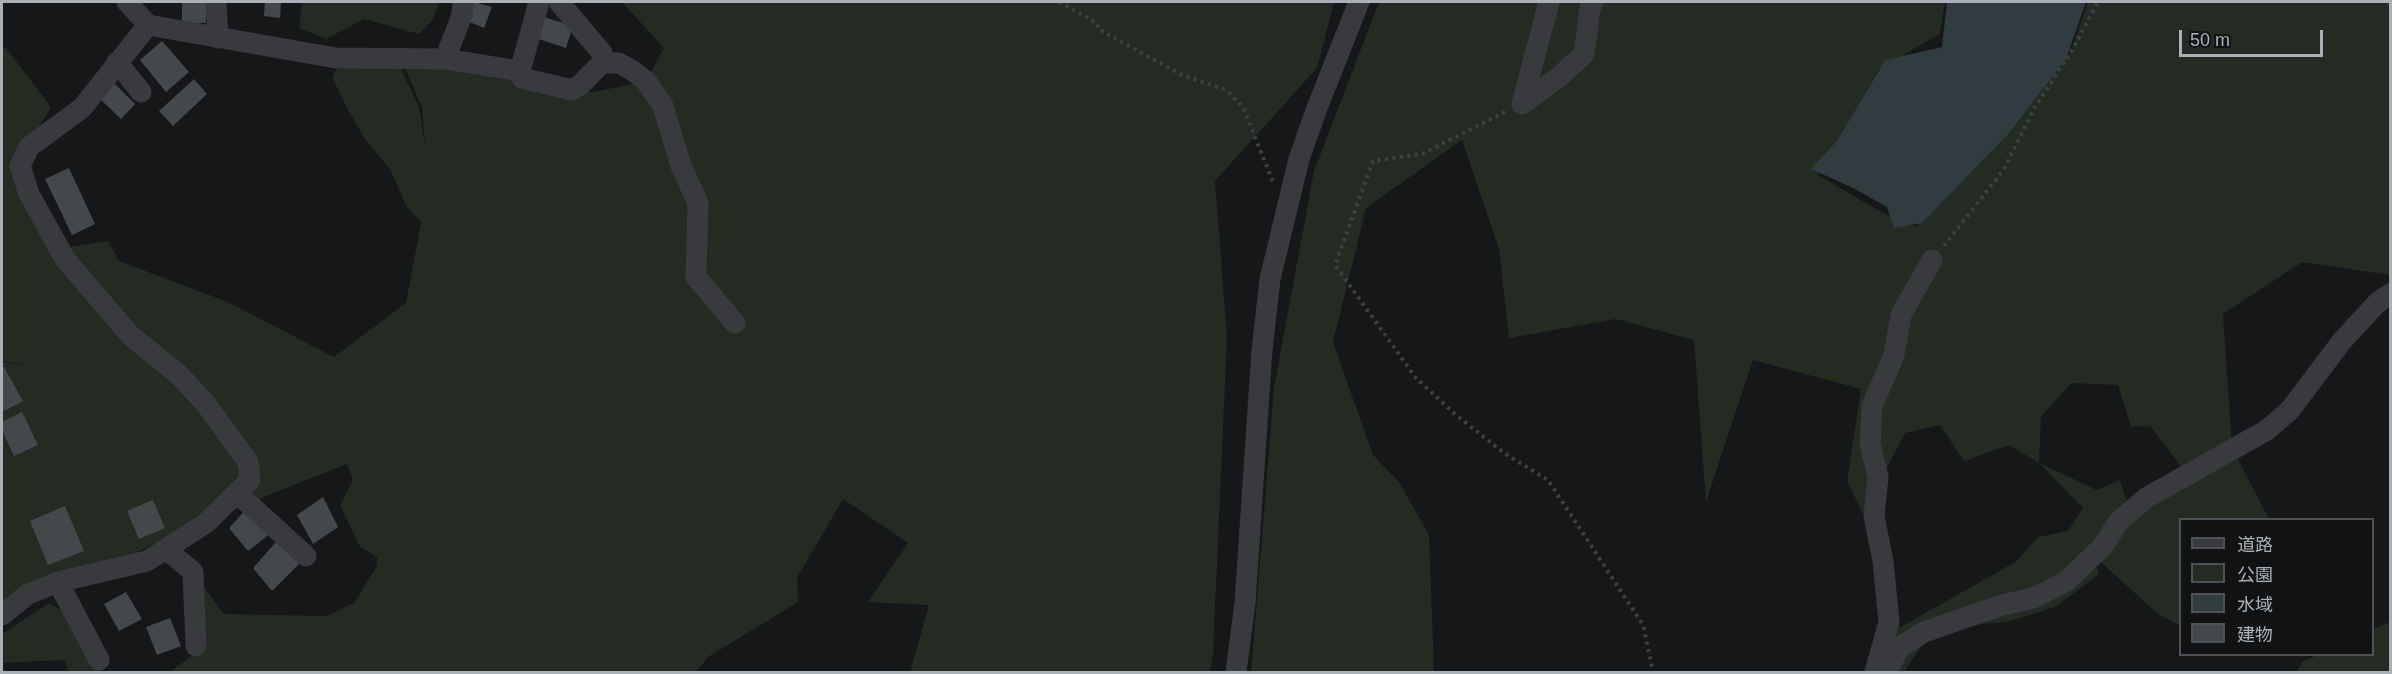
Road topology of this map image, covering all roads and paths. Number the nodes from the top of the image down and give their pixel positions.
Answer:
1 (127, 2) edge
2 (216, 2) edge
3 (463, 2) edge
4 (539, 2) edge
5 (559, 2) edge
6 (1059, 2) edge
7 (1359, 2) edge
8 (1549, 2) edge
9 (1593, 2) edge
10 (2098, 2) edge
11 (148, 25) junction
12 (218, 38) junction
13 (446, 59) junction
14 (117, 62) junction
15 (602, 63) junction
16 (520, 71) junction
17 (141, 92) dead end
18 (1522, 104) junction
19 (1285, 213) junction
20 (1932, 260) joint
21 (2391, 294) edge
22 (735, 323) dead end
23 (237, 493) junction
24 (166, 549) junction
25 (306, 556) dead end
26 (58, 582) junction
27 (2, 615) edge
28 (196, 645) dead end
29 (99, 660) dead end
30 (1236, 672) edge
31 (1653, 672) edge
32 (1875, 672) edge
33 (1886, 672) edge

1 - 11 street
2 - 12 street
3 - 13 street
4 - 16 street
5 - 15 street
6 - 19 path
7 - 19 street
8 - 18 street
9 - 18 street
10 - 20 path
11 - 12 street
11 - 14 street
12 - 13 street
13 - 16 street
14 - 17 street
14 - 23 street
15 - 16 street
15 - 22 street
18 - 31 path
19 - 30 street
20 - 32 street
21 - 33 street
23 - 24 street
23 - 25 street
24 - 26 street
24 - 28 street
26 - 27 street
26 - 29 street

